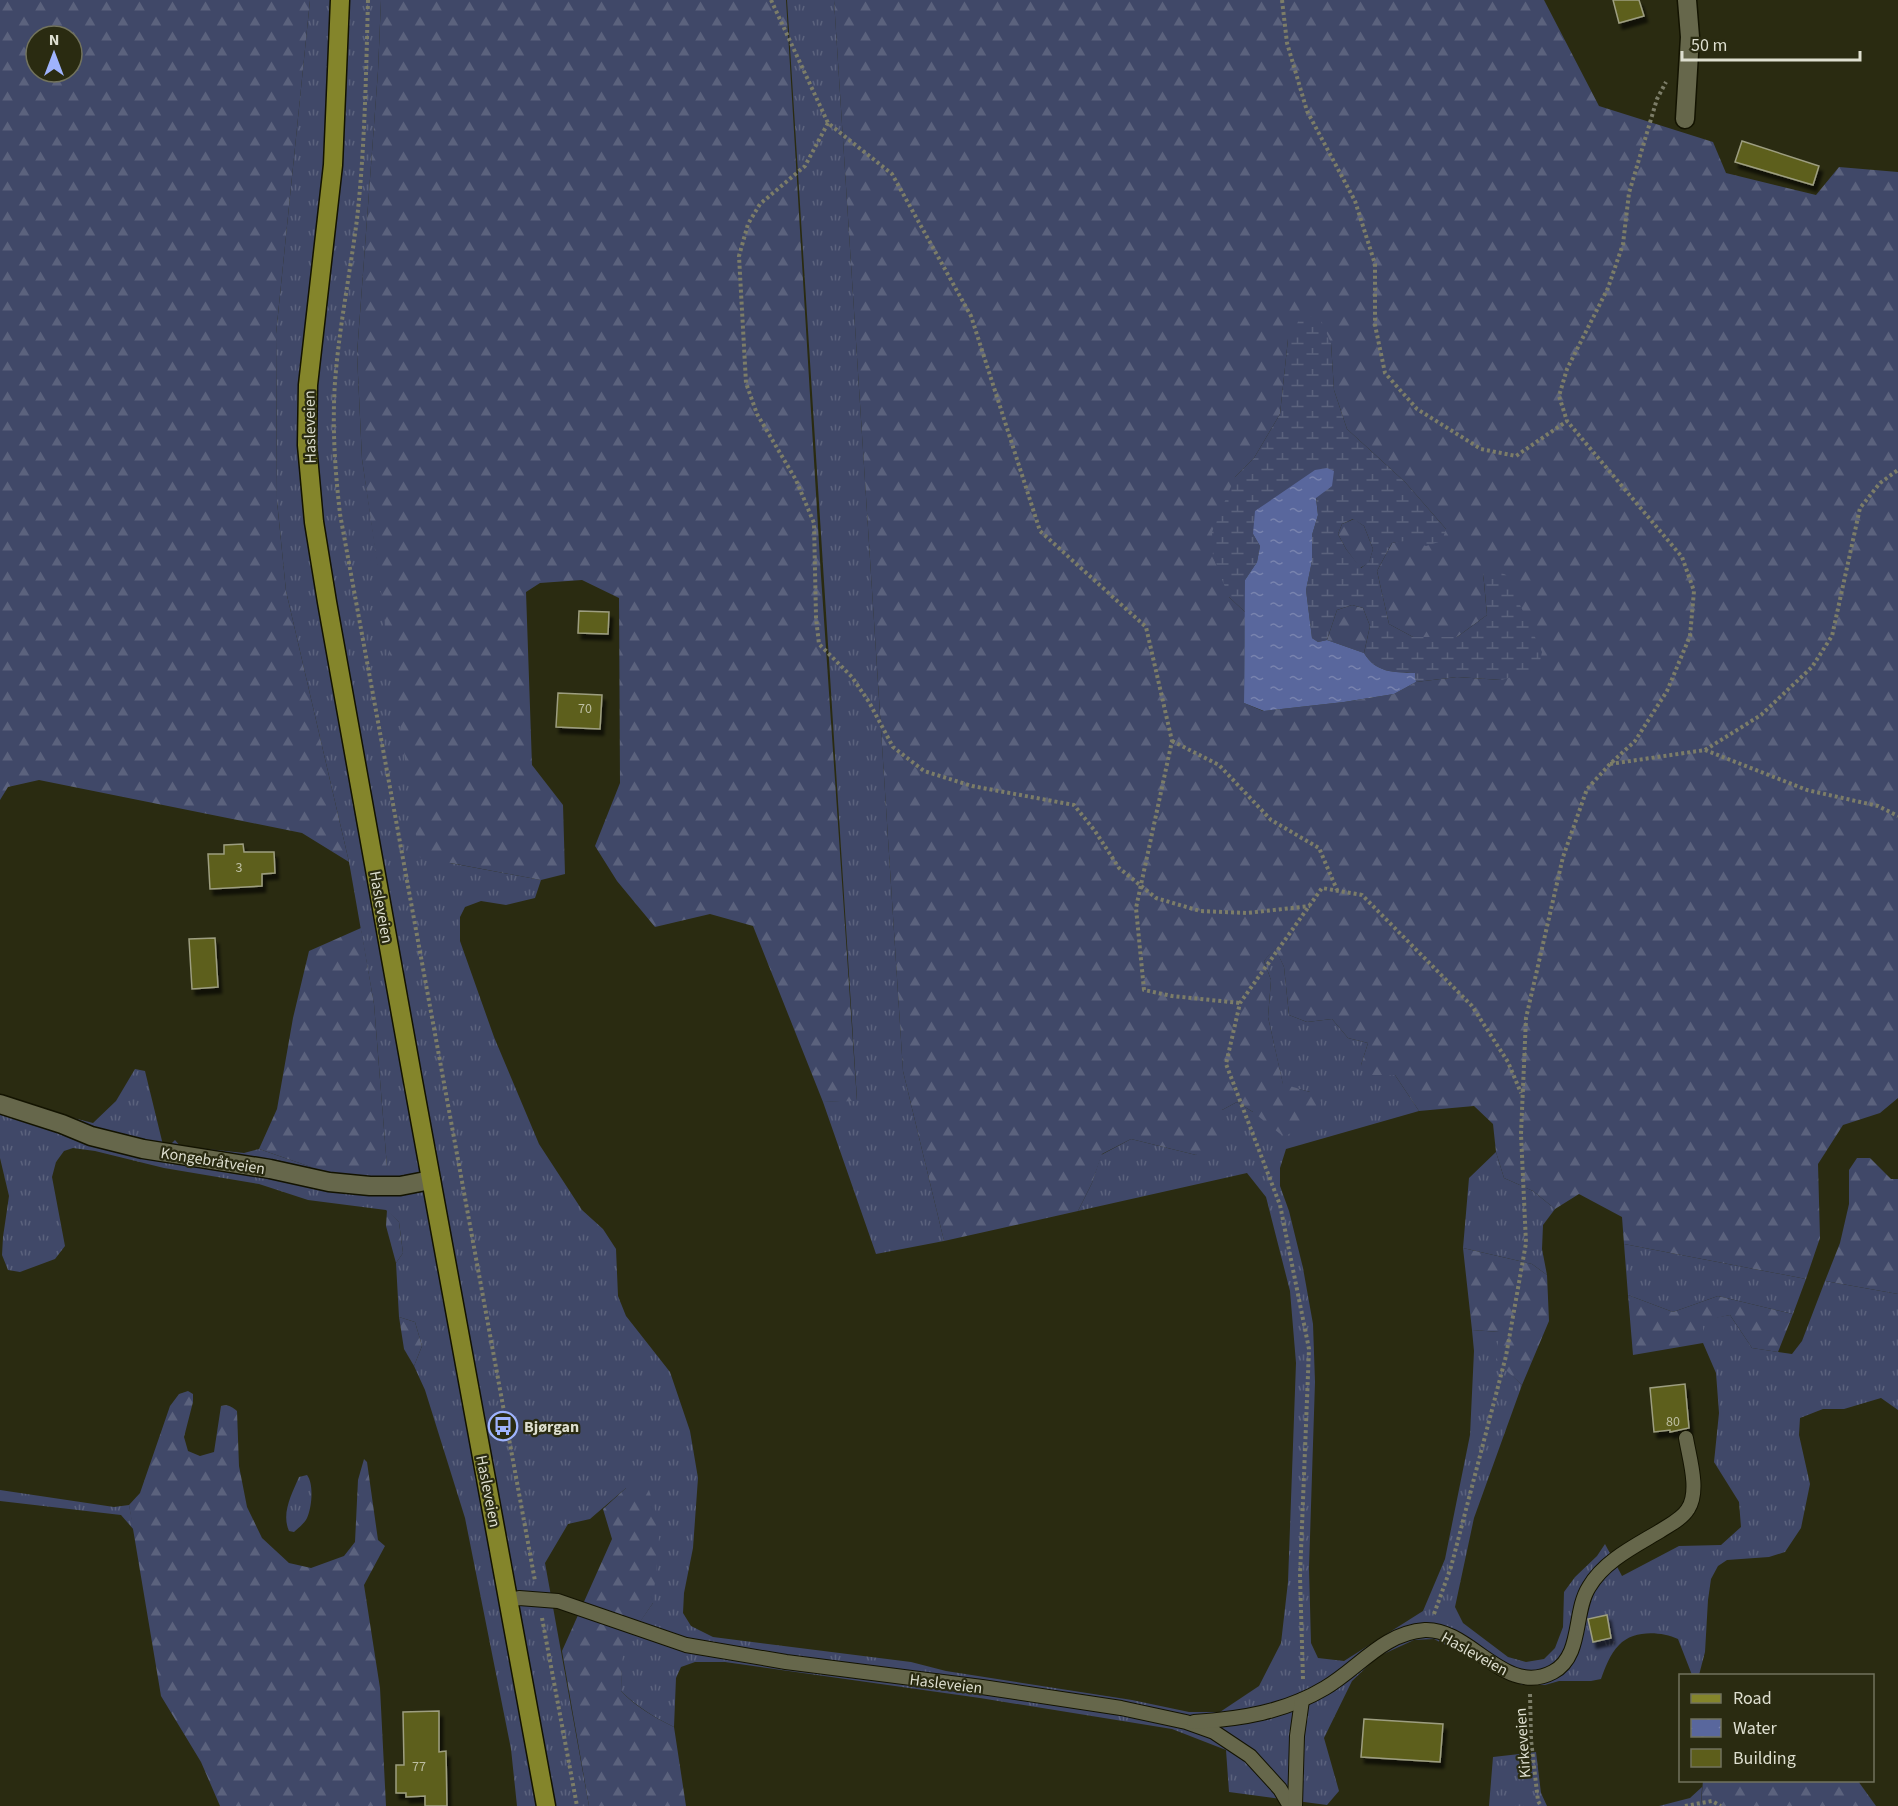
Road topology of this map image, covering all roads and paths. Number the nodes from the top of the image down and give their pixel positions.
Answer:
1 (340, 0) edge
2 (368, 0) edge
3 (771, 0) edge
4 (1282, 0) edge
5 (1687, 0) edge
6 (1668, 78) dead end
7 (1685, 119) dead end
8 (828, 123) junction
9 (1567, 421) junction
10 (1898, 470) edge
11 (1172, 741) junction
12 (1705, 750) junction
13 (1610, 764) junction
14 (1898, 816) edge
15 (1141, 886) junction
16 (1336, 890) junction
17 (1310, 906) junction
18 (1240, 1003) junction
19 (1523, 1097) junction
20 (0, 1104) edge
21 (431, 1180) junction
22 (1686, 1438) dead end
23 (510, 1600) junction
24 (538, 1600) junction
25 (1428, 1630) junction
26 (1530, 1678) junction
27 (1302, 1700) junction
28 (1186, 1722) junction
29 (546, 1806) edge
30 (577, 1806) edge
31 (1290, 1806) edge
32 (1294, 1806) edge
33 (1540, 1806) edge
34 (1685, 1806) edge
35 (1721, 1806) edge

1 - 21 main road, Hasleveien
2 - 24 path
3 - 8 path
4 - 9 path
5 - 7 street
6 - 9 path
8 - 11 path
8 - 15 path
9 - 13 path
10 - 12 path
11 - 15 path
11 - 16 path
12 - 13 path
12 - 14 path
13 - 19 path
15 - 17 path
15 - 18 path
16 - 17 path
16 - 19 path
17 - 18 path
18 - 27 path
19 - 25 path
20 - 21 street, Kongebråtveien
21 - 23 main road, Hasleveien
22 - 26 lane, Hasleveien
23 - 24 lane, Hasleveien
23 - 29 main road, Hasleveien
24 - 28 lane, Hasleveien
24 - 30 path
25 - 26 lane, Hasleveien
25 - 27 lane, Hasleveien
26 - 33 path, Kirkeveien
27 - 28 lane, Hasleveien
27 - 32 lane
28 - 31 lane, Hasleveien
34 - 35 path

